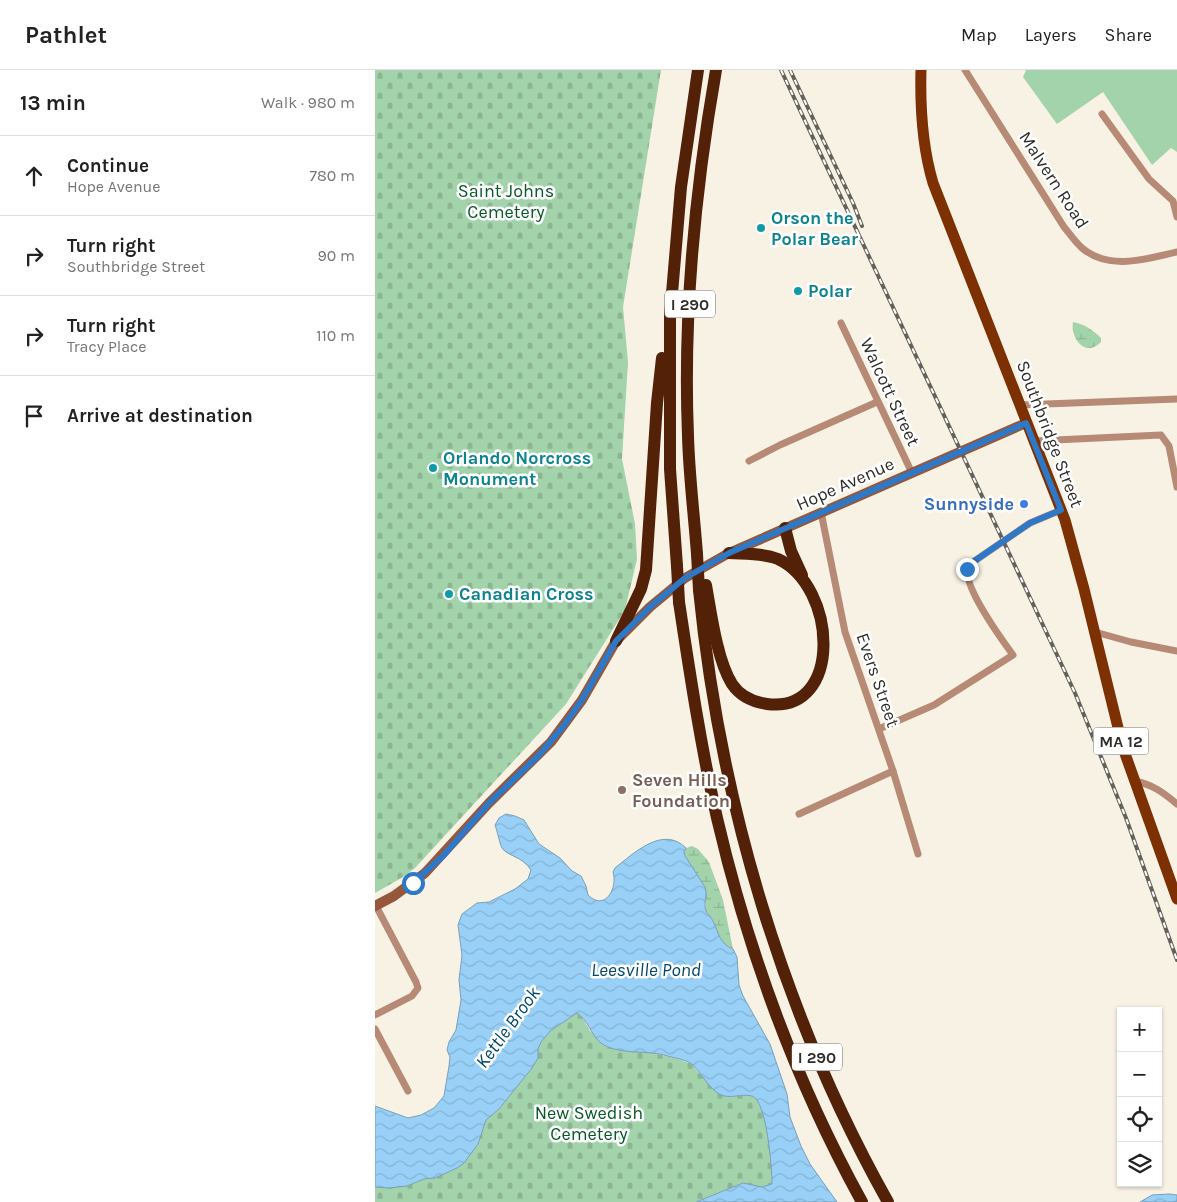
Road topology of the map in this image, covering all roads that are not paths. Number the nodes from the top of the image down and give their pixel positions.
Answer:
1 (698, 70) edge
2 (715, 70) edge
3 (921, 70) edge
4 (965, 70) edge
5 (1102, 114) dead end
6 (1177, 217) edge
7 (674, 249) junction
8 (1177, 252) edge
9 (841, 323) dead end
10 (1177, 399) edge
11 (877, 402) junction
12 (1020, 405) junction
13 (1026, 423) junction
14 (1034, 441) junction
15 (749, 461) dead end
16 (912, 472) junction
17 (1177, 487) edge
18 (1061, 510) junction
19 (821, 512) junction
20 (785, 528) junction
21 (729, 553) junction
22 (702, 587) junction
23 (809, 590) junction
24 (1095, 632) junction
25 (616, 641) junction
26 (1177, 651) edge
27 (879, 730) junction
28 (893, 771) junction
29 (1134, 780) junction
30 (1177, 804) edge
31 (799, 814) dead end
32 (918, 854) dead end
33 (1177, 899) edge
34 (376, 906) edge
35 (375, 1015) edge
36 (375, 1029) edge
37 (409, 1090) dead end
38 (863, 1202) edge
39 (888, 1202) edge

1 - 7 highway, I 290
2 - 22 highway, I 290, bridge
3 - 12 main road, Southbridge Street
4 - 8 street, Malvern Road
5 - 6 street
7 - 25 highway
7 - 38 highway, I 290, bridge
9 - 11 street, Walcott Street
10 - 12 street
11 - 15 street
11 - 16 street, Walcott Street
12 - 13 main road, Southbridge Street
13 - 14 main road, Southbridge Street / MA 12
13 - 16 main road, Hope Avenue
14 - 17 street
14 - 18 main road, Southbridge Street / MA 12
16 - 19 main road, Hope Avenue
18 - 24 main road, Southbridge Street / MA 12
18 - 27 street
19 - 20 main road, Hope Avenue
19 - 27 street, Evers Street
20 - 21 main road, Hope Avenue
20 - 23 highway
21 - 23 highway
21 - 25 main road, Hope Avenue
22 - 23 highway
22 - 39 highway, I 290
24 - 26 street
24 - 29 main road, Southbridge Street / MA 12
25 - 34 main road, Hope Avenue
27 - 28 street, Evers Street
28 - 31 street
28 - 32 street, Evers Street
29 - 30 street
29 - 33 main road, Southbridge Street / MA 12
34 - 35 street
36 - 37 street

